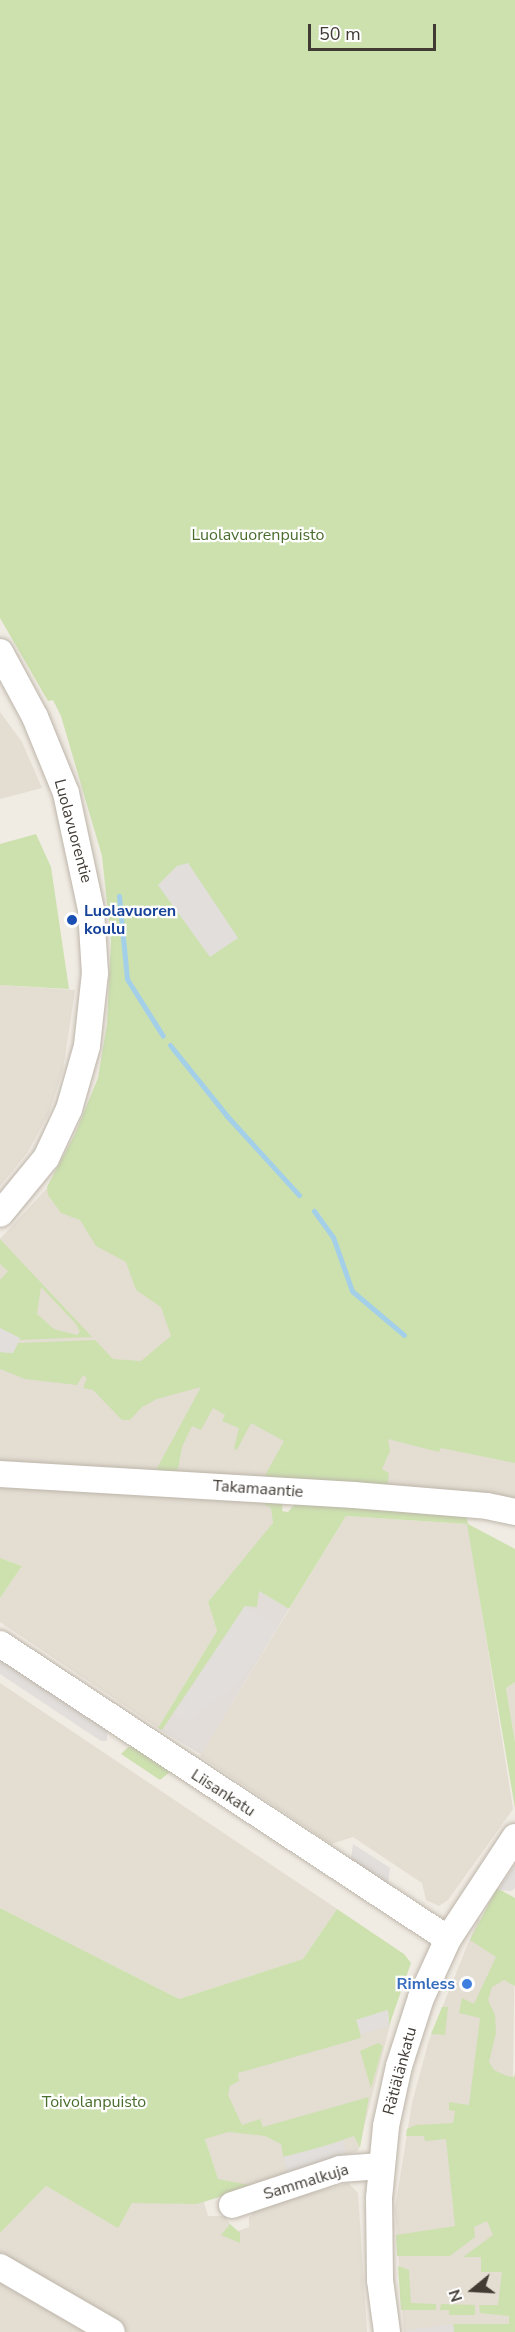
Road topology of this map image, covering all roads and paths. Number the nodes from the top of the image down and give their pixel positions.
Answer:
1 (0, 652) edge
2 (0, 1214) edge
3 (0, 1474) edge
4 (515, 1512) edge
5 (0, 1644) edge
6 (515, 1837) edge
7 (448, 1940) junction
8 (381, 2166) junction
9 (232, 2205) dead end
10 (0, 2267) edge
11 (112, 2332) edge
12 (387, 2332) edge

1 - 2 street, Luolavuorentie
3 - 4 street, Takamaantie
5 - 7 street, Liisankatu
6 - 7 street, Rätiälänkatu
7 - 8 street, Rätiälänkatu
8 - 9 street, Sammalkuja
8 - 12 street, Rätiälänkatu
10 - 11 street

